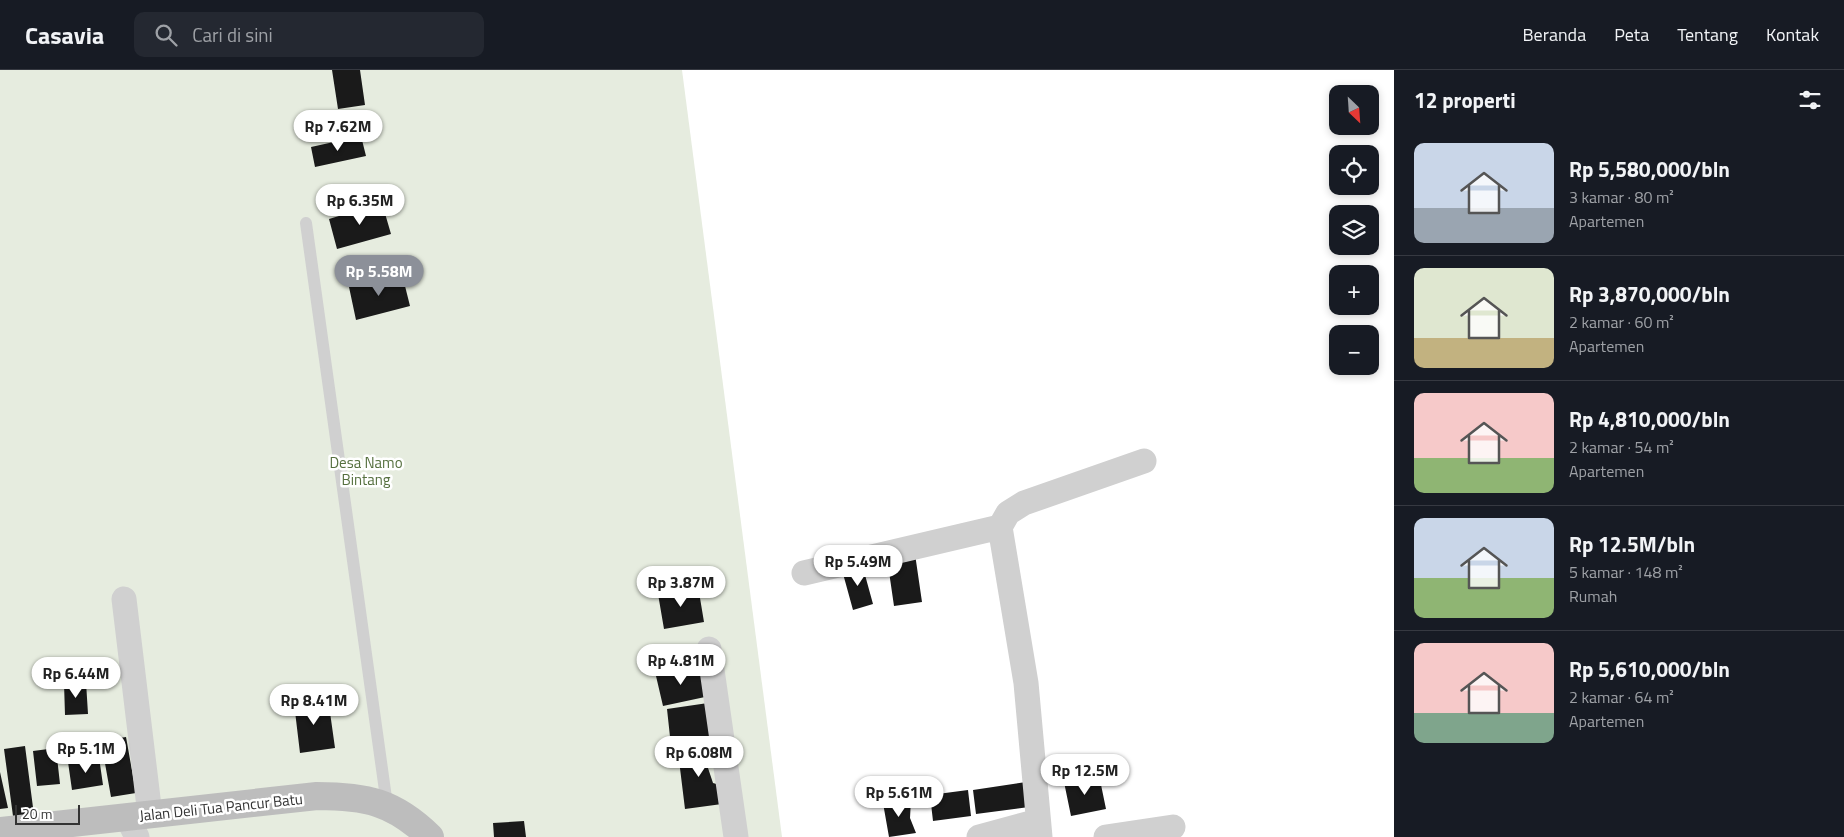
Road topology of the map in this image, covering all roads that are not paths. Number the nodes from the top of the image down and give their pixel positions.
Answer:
1 (306, 223) dead end
2 (1144, 462) dead end
3 (1000, 527) junction
4 (804, 573) dead end
5 (124, 599) dead end
6 (710, 648) dead end
7 (387, 806) junction
8 (138, 823) edge
9 (1173, 828) dead end
10 (1039, 829) edge
11 (0, 831) edge
12 (430, 837) edge
13 (736, 837) edge
14 (979, 837) edge
15 (1106, 837) edge

1 - 7 lane
2 - 3 street
3 - 4 street
3 - 10 street
5 - 8 street
6 - 13 street
7 - 8 main road, Jalan Deli Tua Pancur Batu
7 - 12 main road, Jalan Deli Tua Pancur Batu
8 - 11 main road, Jalan Deli Tua Pancur Batu
9 - 15 street
10 - 14 street

